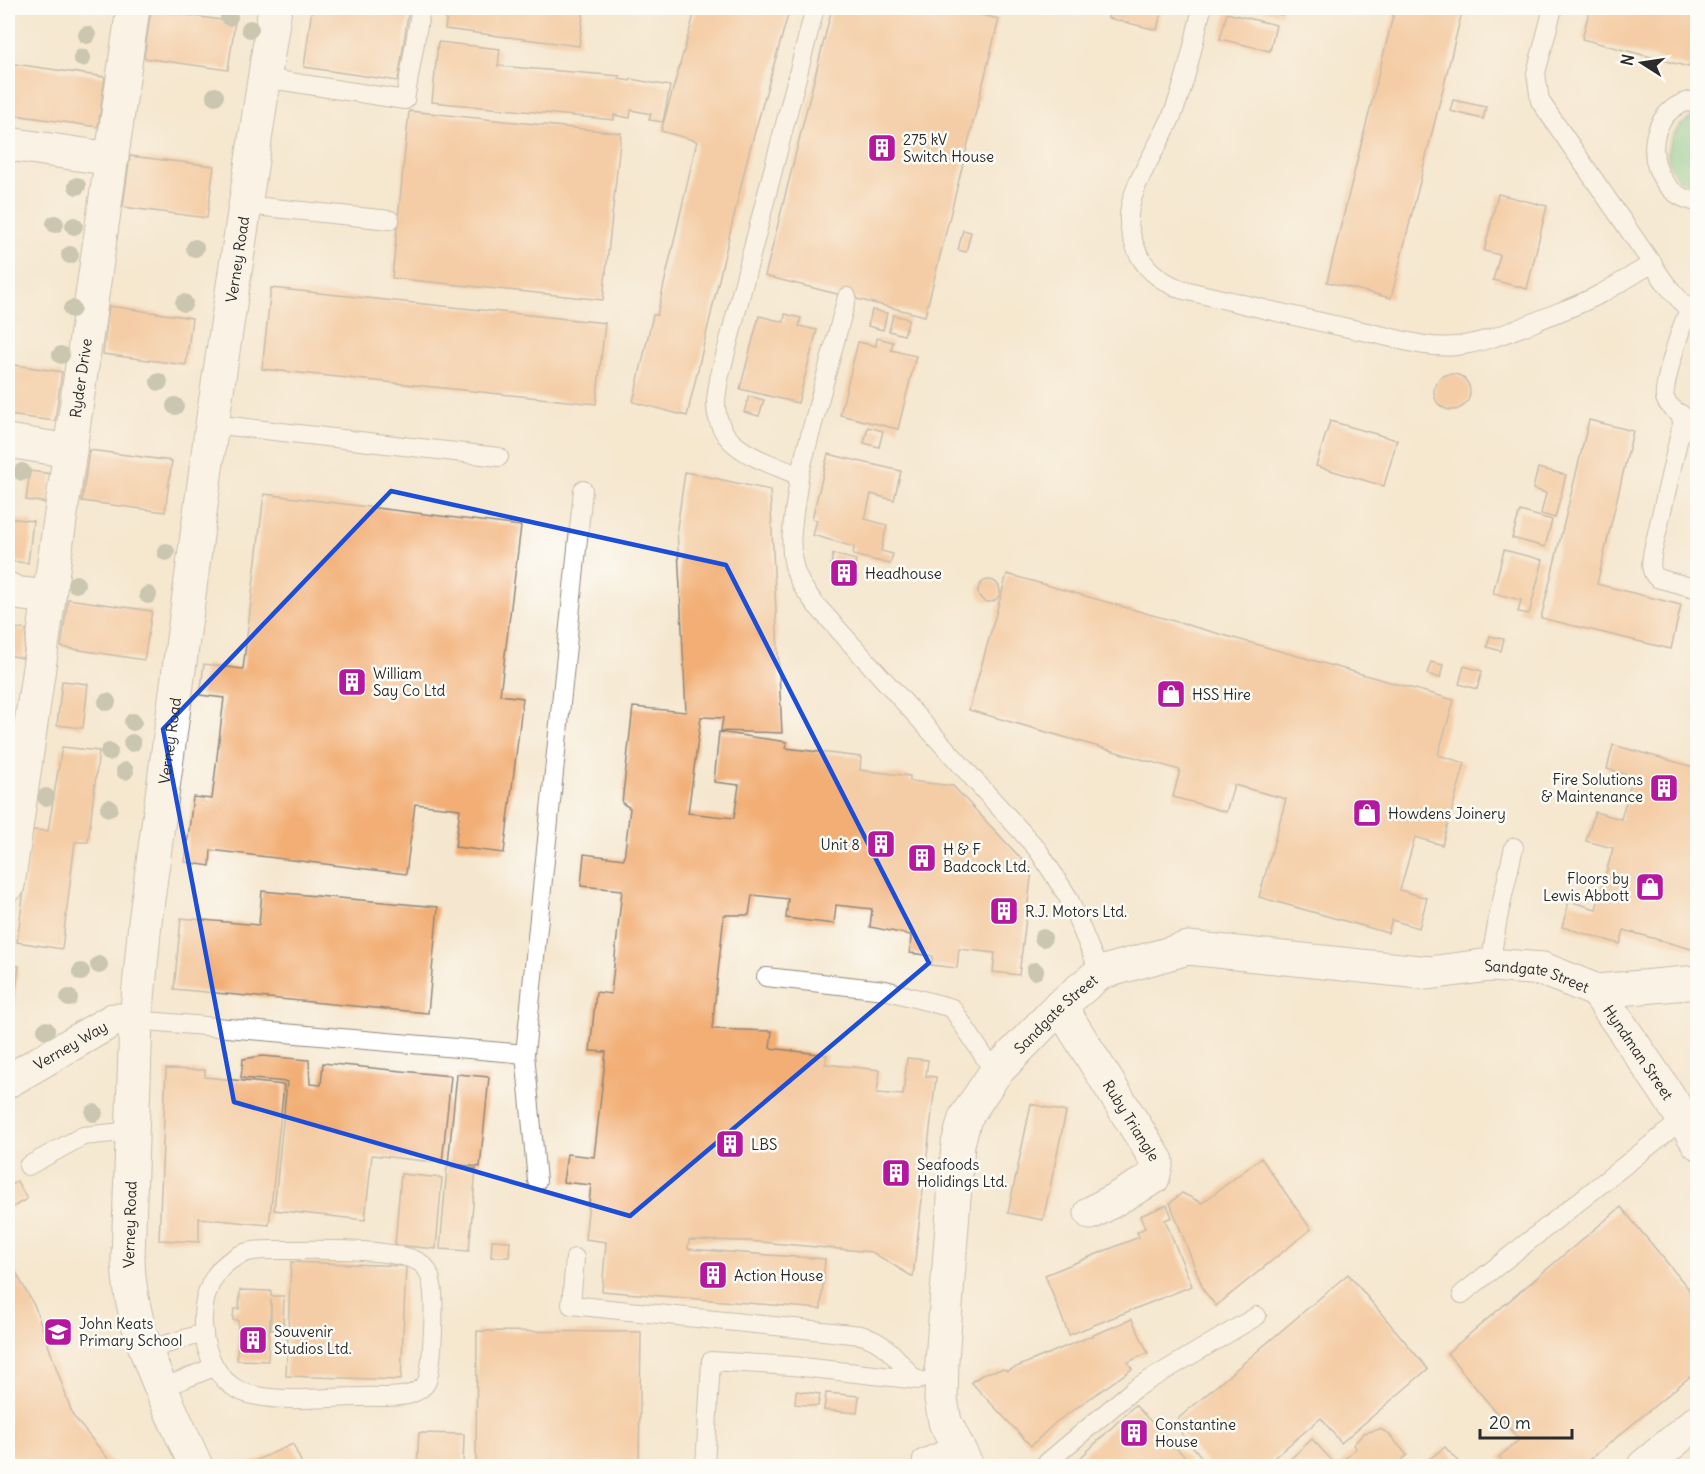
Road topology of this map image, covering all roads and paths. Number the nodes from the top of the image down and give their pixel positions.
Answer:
1 (132, 8) edge
2 (275, 8) edge
3 (421, 8) edge
4 (814, 8) edge
5 (1202, 8) edge
6 (1553, 8) edge
7 (264, 78) junction
8 (1698, 100) edge
9 (16, 145) dead end
10 (112, 159) junction
11 (1698, 202) edge
12 (245, 205) junction
13 (390, 220) dead end
14 (1653, 263) junction
15 (847, 297) dead end
16 (1695, 312) edge
17 (1681, 414) junction
18 (212, 423) junction
19 (1698, 425) edge
20 (8, 441) edge
21 (70, 451) junction
22 (499, 457) dead end
23 (799, 476) junction
24 (584, 490) dead end
25 (8, 589) edge
26 (1698, 589) edge
27 (47, 597) junction
28 (17, 749) edge
29 (1514, 848) dead end
30 (8, 885) edge
31 (1490, 965) junction
32 (1100, 973) junction
33 (766, 977) dead end
34 (1698, 982) edge
35 (1596, 991) junction
36 (1060, 1006) junction
37 (136, 1020) junction
38 (525, 1054) junction
39 (995, 1073) junction
40 (8, 1081) edge
41 (132, 1131) junction
42 (1690, 1131) edge
43 (27, 1166) dead end
44 (537, 1182) dead end
45 (1090, 1212) dead end
46 (575, 1258) dead end
47 (1462, 1294) dead end
48 (1257, 1316) dead end
49 (204, 1333) junction
50 (147, 1350) junction
51 (214, 1367) junction
52 (928, 1380) junction
53 (162, 1388) junction
54 (1698, 1421) edge
55 (961, 1456) edge
56 (196, 1467) edge
57 (705, 1467) edge
58 (922, 1467) edge
59 (1043, 1467) edge
60 (1644, 1467) edge

1 - 10 main road, Ryder Drive
2 - 7 main road, Verney Road
3 - 7 lane
4 - 23 lane
5 - 14 lane
6 - 14 lane
7 - 12 main road, Verney Road
8 - 11 lane
9 - 10 main road
10 - 21 main road, Ryder Drive
12 - 13 lane
12 - 18 main road, Verney Road
14 - 16 lane
15 - 23 lane
16 - 17 lane
17 - 19 lane
17 - 26 lane
18 - 22 lane
18 - 37 main road, Verney Road
20 - 21 main road
21 - 27 main road, Ryder Drive
23 - 32 lane
24 - 38 lane
25 - 27 main road
27 - 28 main road, Ryder Drive
28 - 30 main road, Ryder Drive
29 - 31 lane
31 - 32 main road, Sandgate Street
31 - 35 main road, Sandgate Street
32 - 36 main road, Sandgate Street
33 - 39 lane
34 - 35 main road
35 - 42 main road, Hyndman Street
36 - 39 main road, Sandgate Street
36 - 45 main road, Ruby Triangle
37 - 38 lane
37 - 40 main road, Verney Way
37 - 41 main road, Verney Road
38 - 44 lane
39 - 52 main road, Sandgate Street
41 - 43 lane
41 - 50 main road, Verney Road
42 - 47 lane
46 - 52 lane
48 - 59 lane
49 - 50 lane
49 - 51 lane
49 - 51 lane
50 - 53 main road, Verney Road
51 - 53 lane
52 - 55 main road, Sandgate Street
52 - 57 lane
53 - 56 main road, Verney Road
54 - 60 main road
55 - 58 lane

